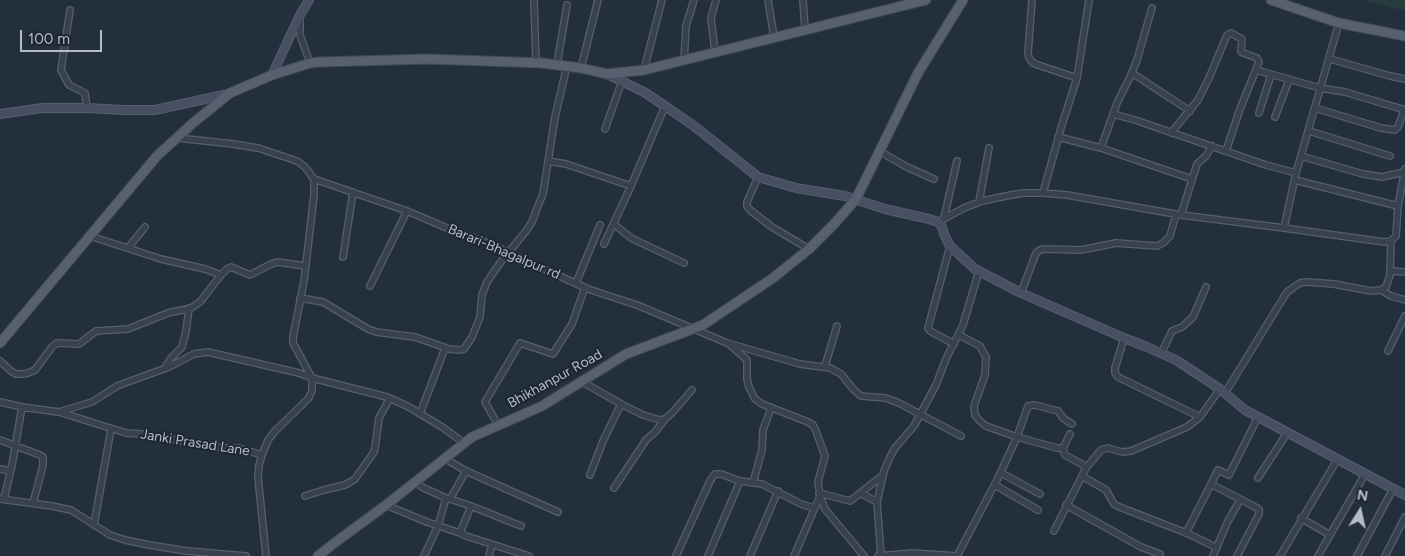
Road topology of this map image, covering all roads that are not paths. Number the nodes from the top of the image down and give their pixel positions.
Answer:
1 (308, 0) edge
2 (598, 0) edge
3 (662, 0) edge
4 (694, 0) edge
5 (716, 0) edge
6 (768, 0) edge
7 (803, 0) edge
8 (926, 0) edge
9 (963, 0) edge
10 (1032, 0) edge
11 (1090, 0) edge
12 (1272, 0) edge
13 (534, 1) dead end
14 (567, 4) dead end
15 (895, 4) edge
16 (1152, 8) dead end
17 (70, 10) dead end
18 (300, 15) junction
19 (1339, 23) junction
20 (805, 30) junction
21 (1405, 36) edge
22 (774, 37) junction
23 (715, 52) junction
24 (1330, 59) junction
25 (684, 61) junction
26 (310, 63) junction
27 (536, 63) junction
28 (557, 64) junction
29 (567, 66) junction
30 (581, 68) junction
31 (644, 70) junction
32 (1256, 70) junction
33 (1132, 73) junction
34 (606, 74) junction
35 (272, 75) junction
36 (1271, 75) junction
37 (1077, 78) junction
38 (1405, 79) edge
39 (1289, 80) junction
40 (622, 81) junction
41 (1320, 88) junction
42 (230, 93) junction
43 (665, 106) junction
44 (87, 108) junction
45 (1315, 108) junction
46 (1405, 110) edge
47 (1190, 111) junction
48 (1260, 113) dead end
49 (0, 114) edge
50 (1113, 114) junction
51 (1275, 117) dead end
52 (605, 129) dead end
53 (1308, 131) junction
54 (1171, 133) junction
55 (1058, 137) junction
56 (178, 138) junction
57 (1212, 146) junction
58 (989, 148) dead end
59 (1101, 148) junction
60 (879, 151) junction
61 (1226, 151) junction
62 (1302, 156) junction
63 (1390, 156) dead end
64 (958, 161) dead end
65 (548, 162) junction
66 (1404, 171) edge
67 (1296, 173) junction
68 (758, 177) junction
69 (314, 179) junction
70 (934, 179) dead end
71 (1192, 179) junction
72 (1295, 180) junction
73 (631, 186) junction
74 (353, 192) junction
75 (1043, 193) junction
76 (856, 199) junction
77 (979, 202) junction
78 (1398, 206) junction
79 (407, 211) junction
80 (1178, 215) junction
81 (941, 220) junction
82 (614, 224) junction
83 (600, 225) dead end
84 (145, 227) dead end
85 (1284, 228) junction
86 (90, 236) junction
87 (1391, 241) junction
88 (604, 244) dead end
89 (950, 246) junction
90 (128, 248) junction
91 (809, 249) junction
92 (509, 253) junction
93 (343, 257) dead end
94 (684, 263) dead end
95 (306, 266) junction
96 (977, 270) junction
97 (1390, 271) junction
98 (1405, 272) edge
99 (221, 275) junction
100 (576, 283) junction
101 (370, 286) dead end
102 (585, 287) junction
103 (1206, 287) dead end
104 (1381, 290) junction
105 (1021, 293) junction
106 (300, 298) junction
107 (1405, 300) edge
108 (188, 308) junction
109 (1405, 316) edge
110 (1403, 325) edge
111 (837, 326) dead end
112 (694, 329) junction
113 (959, 335) junction
114 (1124, 338) junction
115 (0, 343) edge
116 (727, 343) junction
117 (954, 344) junction
118 (445, 348) junction
119 (1388, 351) dead end
120 (1161, 354) junction
121 (0, 361) edge
122 (825, 366) junction
123 (165, 368) junction
124 (312, 378) junction
125 (581, 381) junction
126 (692, 390) dead end
127 (1222, 391) junction
128 (390, 398) junction
129 (0, 402) edge
130 (621, 404) junction
131 (22, 407) junction
132 (771, 408) junction
133 (59, 412) junction
134 (420, 414) junction
135 (920, 414) junction
136 (1200, 417) junction
137 (1258, 417) junction
138 (665, 419) junction
139 (1072, 424) dead end
140 (498, 425) junction
141 (111, 429) junction
142 (1287, 433) junction
143 (1070, 434) dead end
144 (961, 436) dead end
145 (1018, 437) junction
146 (0, 440) edge
147 (464, 443) junction
148 (15, 444) junction
149 (1063, 448) junction
150 (262, 455) junction
151 (444, 458) junction
152 (1337, 460) junction
153 (1087, 467) junction
154 (0, 469) edge
155 (10, 471) junction
156 (466, 471) junction
157 (1001, 474) junction
158 (1365, 474) junction
159 (590, 475) dead end
160 (883, 475) junction
161 (1082, 476) junction
162 (1258, 478) dead end
163 (740, 481) junction
164 (414, 482) junction
165 (754, 483) junction
166 (1211, 484) junction
167 (995, 485) junction
168 (614, 488) dead end
169 (1393, 489) junction
170 (778, 492) junction
171 (860, 493) junction
172 (1040, 494) dead end
173 (819, 495) junction
174 (1405, 495) edge
175 (306, 496) dead end
176 (2, 499) edge
177 (448, 499) junction
178 (1240, 500) junction
179 (877, 502) junction
180 (33, 503) junction
181 (386, 505) junction
182 (1066, 505) junction
183 (471, 506) junction
184 (814, 508) junction
185 (1038, 510) dead end
186 (558, 512) dead end
187 (1405, 517) edge
188 (1301, 518) junction
189 (94, 525) junction
190 (438, 526) junction
191 (521, 526) dead end
192 (1054, 531) dead end
193 (460, 533) junction
194 (1186, 533) junction
195 (1330, 535) junction
196 (492, 545) junction
197 (1217, 548) junction
198 (1160, 554) dead end
199 (246, 556) edge
200 (266, 556) edge
201 (318, 556) edge
202 (424, 556) edge
203 (488, 556) edge
204 (529, 556) edge
205 (676, 556) edge
206 (708, 556) edge
207 (750, 556) edge
208 (794, 556) edge
209 (864, 556) edge
210 (879, 556) edge
211 (956, 556) edge
212 (1213, 556) edge
213 (1237, 556) edge
214 (1280, 556) edge
215 (1318, 556) edge
216 (1357, 556) edge
217 (1385, 556) edge

1 - 18 street
2 - 30 street
3 - 31 street
4 - 25 street
5 - 23 street
6 - 22 street
7 - 20 street
8 - 15 main road
9 - 60 main road, Bhikhanpur Road
10 - 37 street
11 - 37 street
12 - 19 main road
13 - 27 street
14 - 28 street
15 - 20 main road
16 - 33 street
17 - 44 street
18 - 26 street
18 - 35 street
19 - 21 main road
19 - 24 street
20 - 22 main road
22 - 23 main road
23 - 25 main road
24 - 38 street
24 - 41 street
25 - 31 main road
26 - 27 main road
26 - 35 main road
27 - 28 main road
28 - 29 main road
29 - 30 main road
29 - 65 street
30 - 34 main road
31 - 34 main road
32 - 36 street
32 - 47 street
32 - 61 street
33 - 47 street
33 - 50 street
34 - 40 street
35 - 42 main road
36 - 39 street
36 - 48 street
37 - 55 street
39 - 41 street
39 - 51 street
40 - 43 street
40 - 52 street
41 - 45 street
41 - 46 street
42 - 44 street
42 - 56 main road
43 - 68 street
43 - 73 street
44 - 49 street
45 - 46 street
45 - 53 street
47 - 54 street
50 - 54 street
50 - 59 street
53 - 62 street
53 - 63 street
54 - 57 street
55 - 59 street
55 - 75 street
56 - 69 street
56 - 86 main road
57 - 61 street
57 - 71 street
58 - 77 street
59 - 71 street
60 - 70 street
60 - 76 main road, Bhikhanpur Road
61 - 67 street
62 - 66 street
62 - 67 street
64 - 81 street
65 - 73 street
65 - 92 street
66 - 78 street
67 - 72 street
68 - 76 street
68 - 91 street
69 - 74 street, Barari-Bhagalpur rd
69 - 95 street
71 - 80 street
72 - 78 street
72 - 85 street
73 - 82 street
74 - 79 street, Barari-Bhagalpur rd
74 - 93 street
75 - 77 street
75 - 80 street
76 - 81 street
76 - 91 main road, Bhikhanpur Road
77 - 81 street
78 - 87 street
79 - 92 street, Barari-Bhagalpur rd
79 - 101 street
80 - 85 street
80 - 105 street
81 - 89 street
82 - 88 street
82 - 94 street
83 - 100 street
84 - 90 street
85 - 87 street
86 - 90 street
86 - 115 main road
87 - 97 street
89 - 96 street
89 - 117 street
90 - 99 street
91 - 112 main road, Bhikhanpur Road
92 - 100 street, Barari-Bhagalpur rd
92 - 118 street
95 - 99 street
95 - 106 street
96 - 105 street
96 - 113 street
97 - 98 street
97 - 104 street
99 - 108 street
100 - 102 street, Barari-Bhagalpur rd
102 - 112 street, Barari-Bhagalpur rd
102 - 140 street
103 - 120 street
104 - 107 street
104 - 127 street
105 - 114 street
106 - 118 street
106 - 124 street
108 - 121 street
108 - 123 street
109 - 110 street
110 - 119 street
111 - 122 street
112 - 116 street, Barari-Bhagalpur rd
112 - 125 main road, Bhikhanpur Road
113 - 117 street
113 - 145 street
114 - 120 street
114 - 136 street
116 - 122 street
116 - 132 street
117 - 135 street
118 - 134 street
120 - 127 street
122 - 135 street
123 - 124 street
123 - 133 street
124 - 128 street
124 - 150 street
125 - 130 street
125 - 140 main road, Bhikhanpur Road
126 - 138 street
127 - 136 street
127 - 137 street
128 - 134 street
128 - 175 street
129 - 131 street
130 - 138 street
130 - 159 street
131 - 133 street
131 - 148 street
132 - 165 street
132 - 173 street
133 - 141 street, Janki Prasad Lane
134 - 147 street
135 - 144 street
135 - 160 street
136 - 153 street
137 - 142 street
137 - 166 street
138 - 168 street
139 - 145 street
140 - 147 main road, Bhikhanpur Road
141 - 150 street, Janki Prasad Lane
141 - 189 street
142 - 152 street
142 - 162 street
143 - 149 street
145 - 149 street
145 - 157 street
146 - 148 street
147 - 151 main road, Bhikhanpur Road
148 - 155 street
148 - 180 street
149 - 153 street
150 - 200 street, Janki Prasad Lane
151 - 156 street
151 - 164 main road, Bhikhanpur Road
152 - 158 street
152 - 188 street
153 - 161 street
154 - 155 street
155 - 176 street
156 - 177 street
156 - 186 street
157 - 167 street
157 - 172 street
158 - 169 street
158 - 195 street
160 - 171 street
160 - 179 street
161 - 182 street
161 - 194 street
163 - 165 street
163 - 205 street
163 - 206 street
164 - 177 street
164 - 181 main road, Bhikhanpur Road
165 - 170 street
166 - 178 street
166 - 194 street
167 - 185 street
167 - 211 street
169 - 174 street
169 - 216 street
170 - 184 street
170 - 207 street
171 - 173 street
171 - 179 street
173 - 184 street
173 - 209 street
176 - 180 street
177 - 183 street
177 - 190 street
178 - 197 street
178 - 213 street
179 - 210 street
180 - 189 street
181 - 190 street
181 - 201 main road, Bhikhanpur Road
182 - 192 street
182 - 198 street
183 - 191 street
183 - 193 street
184 - 208 street
187 - 217 street
188 - 195 street
188 - 214 street
189 - 199 street
190 - 193 street
190 - 202 street
193 - 196 street
194 - 197 street
195 - 215 street
196 - 203 street
196 - 204 street
197 - 212 street
210 - 211 street

